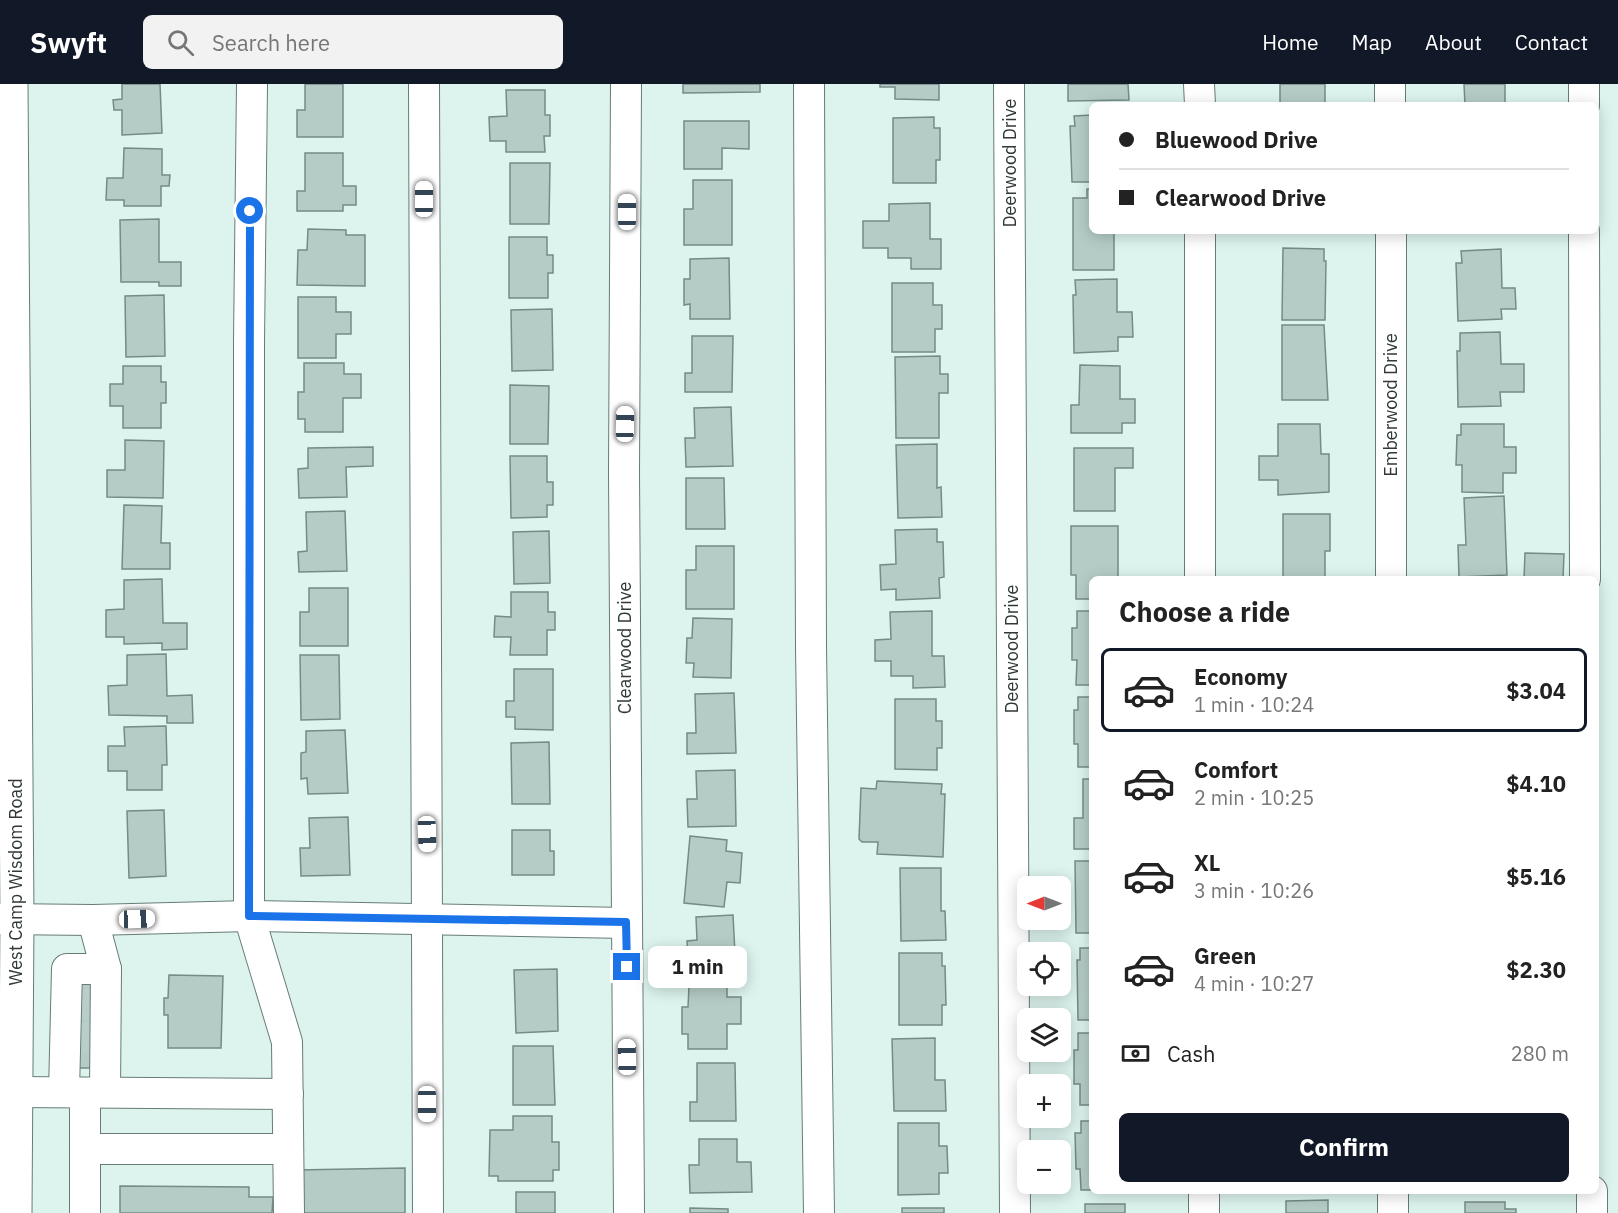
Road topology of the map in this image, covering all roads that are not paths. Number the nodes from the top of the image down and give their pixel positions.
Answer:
1 (11, 84) edge
2 (252, 84) edge
3 (424, 84) edge
4 (626, 84) edge
5 (809, 84) edge
6 (1009, 84) edge
7 (1199, 84) edge
8 (1390, 84) edge
9 (1584, 84) edge
10 (1200, 102) edge
11 (1390, 102) edge
12 (1584, 102) edge
13 (1200, 234) edge
14 (1390, 234) edge
15 (1584, 234) edge
16 (1200, 576) edge
17 (1391, 576) edge
18 (1586, 576) edge
19 (249, 916) junction
20 (8, 919) edge
21 (93, 920) junction
22 (429, 920) junction
23 (626, 922) junction
24 (86, 1004) junction
25 (85, 1038) junction
26 (15, 1092) junction
27 (85, 1092) junction
28 (288, 1094) junction
29 (85, 1149) junction
30 (288, 1149) junction
31 (1204, 1194) edge
32 (1393, 1194) edge
33 (1592, 1194) edge
34 (15, 1213) edge
35 (85, 1213) edge
36 (289, 1213) edge
37 (428, 1213) edge
38 (629, 1213) edge
39 (819, 1213) edge
40 (1016, 1213) edge
41 (1203, 1213) edge
42 (1394, 1213) edge
43 (1592, 1213) edge

1 - 20 main road, West Camp Wisdom Road
2 - 19 street
3 - 22 street
4 - 23 street, Clearwood Drive
5 - 39 street
6 - 40 street, Deerwood Drive
7 - 10 street
8 - 11 street
9 - 12 street
13 - 16 street
14 - 17 street, Emberwood Drive
15 - 18 street
19 - 21 street
19 - 22 street
19 - 28 street
20 - 21 street
20 - 26 main road, West Camp Wisdom Road
21 - 24 street
22 - 23 street
22 - 37 street
23 - 38 street, Clearwood Drive
24 - 25 street
24 - 25 street
25 - 27 street
25 - 27 street
26 - 27 street
26 - 34 main road, West Camp Wisdom Road
27 - 28 street
27 - 29 street
28 - 30 street
29 - 30 street
29 - 35 street
30 - 36 street
31 - 41 street
32 - 42 street
33 - 43 street

